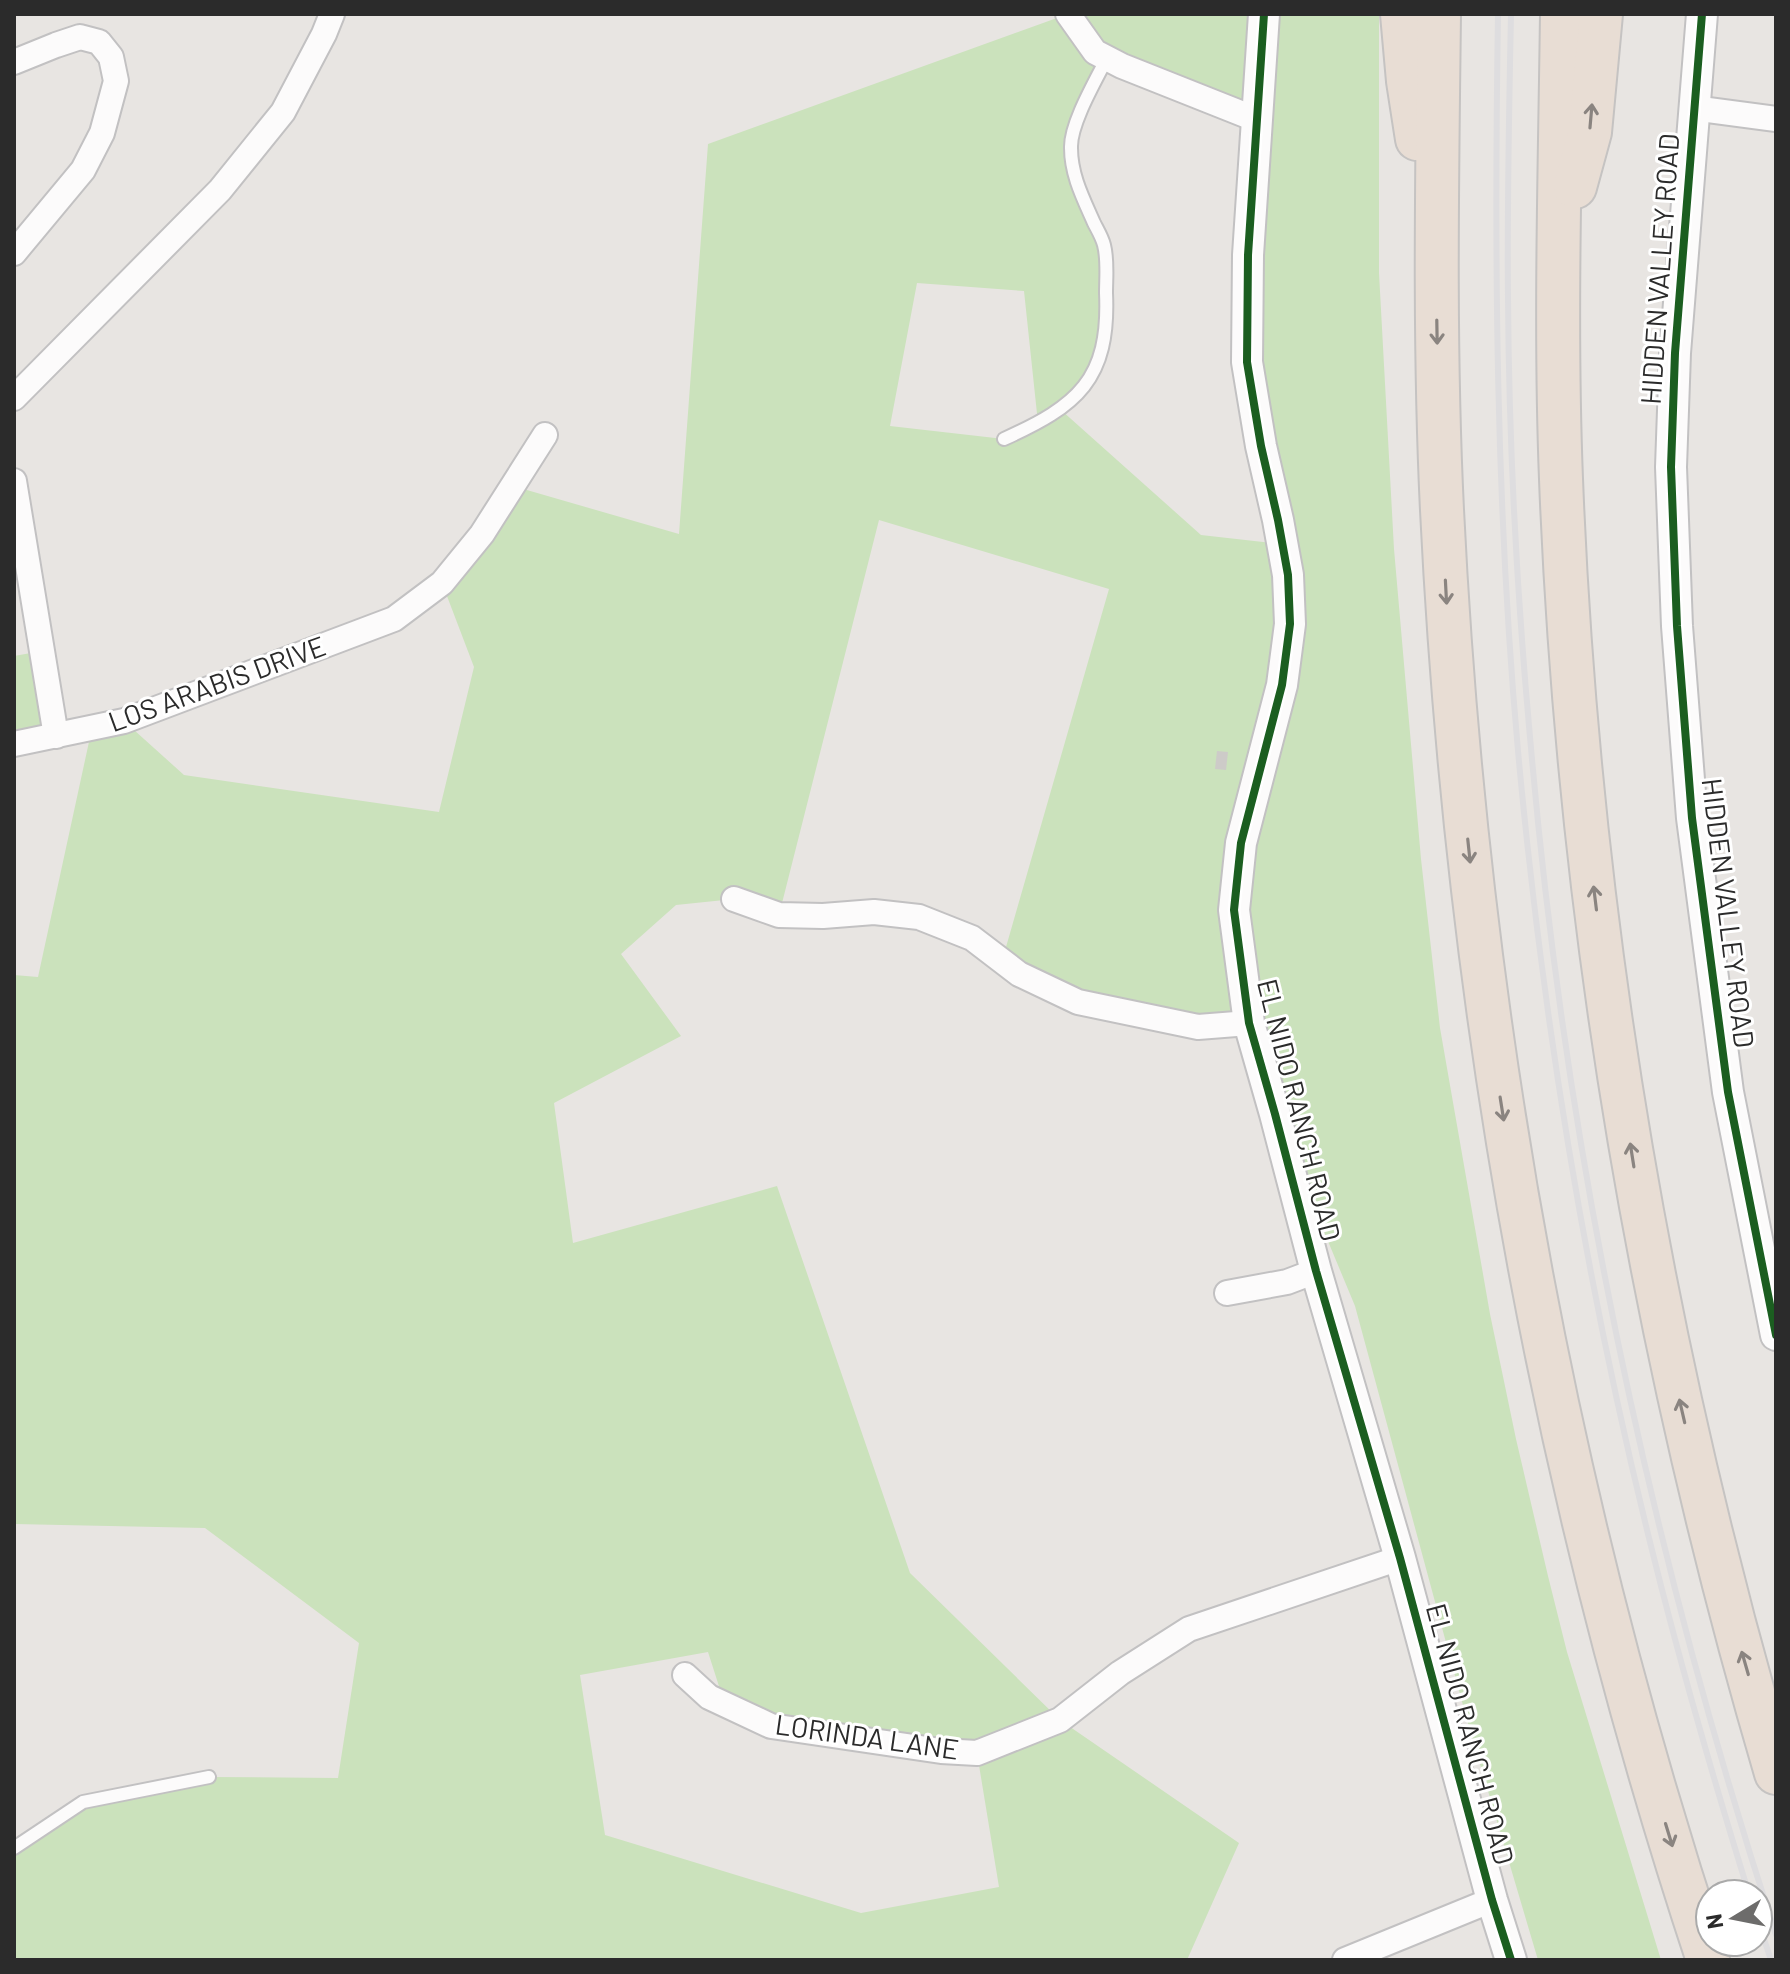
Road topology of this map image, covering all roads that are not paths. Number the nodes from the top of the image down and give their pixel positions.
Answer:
1 (332, 14) edge
2 (1068, 14) edge
3 (1264, 14) edge
4 (1402, 14) edge
5 (1439, 14) edge
6 (1562, 14) edge
7 (1601, 14) edge
8 (1702, 14) edge
9 (1107, 58) junction
10 (14, 62) edge
11 (1693, 108) junction
12 (1776, 119) edge
13 (1258, 120) junction
14 (1559, 246) junction
15 (14, 253) edge
16 (1436, 254) junction
17 (14, 398) edge
18 (545, 435) dead end
19 (1004, 439) dead end
20 (14, 481) edge
21 (56, 736) junction
22 (14, 744) edge
23 (734, 899) dead end
24 (1249, 1023) junction
25 (1316, 1271) junction
26 (1227, 1293) dead end
27 (1776, 1335) edge
28 (1400, 1558) junction
29 (685, 1675) dead end
30 (1773, 1757) edge
31 (209, 1777) dead end
32 (14, 1848) edge
33 (1492, 1900) junction
34 (1345, 1960) edge
35 (1511, 1960) edge
36 (1708, 1960) edge

1 - 17 street
2 - 9 street
3 - 13 street, EL NIDO RANCH ROAD
4 - 16 highway
5 - 16 highway
6 - 14 highway
14 -> 7 highway
8 - 11 street, HIDDEN VALLEY ROAD
9 - 13 street
9 - 19 lane
10 - 15 street
11 - 12 street
11 - 27 street, HIDDEN VALLEY ROAD
13 - 24 street, EL NIDO RANCH ROAD
30 -> 14 highway
16 -> 36 highway
18 - 21 street, LOS ARABIS DRIVE
20 - 21 street
21 - 22 street, LOS ARABIS DRIVE
23 - 24 street
24 - 25 street, EL NIDO RANCH ROAD
25 - 26 street
25 - 28 street, EL NIDO RANCH ROAD
28 - 29 street, LORINDA LANE
28 - 33 street, EL NIDO RANCH ROAD
31 - 32 lane
33 - 34 street
33 - 35 street, EL NIDO RANCH ROAD

